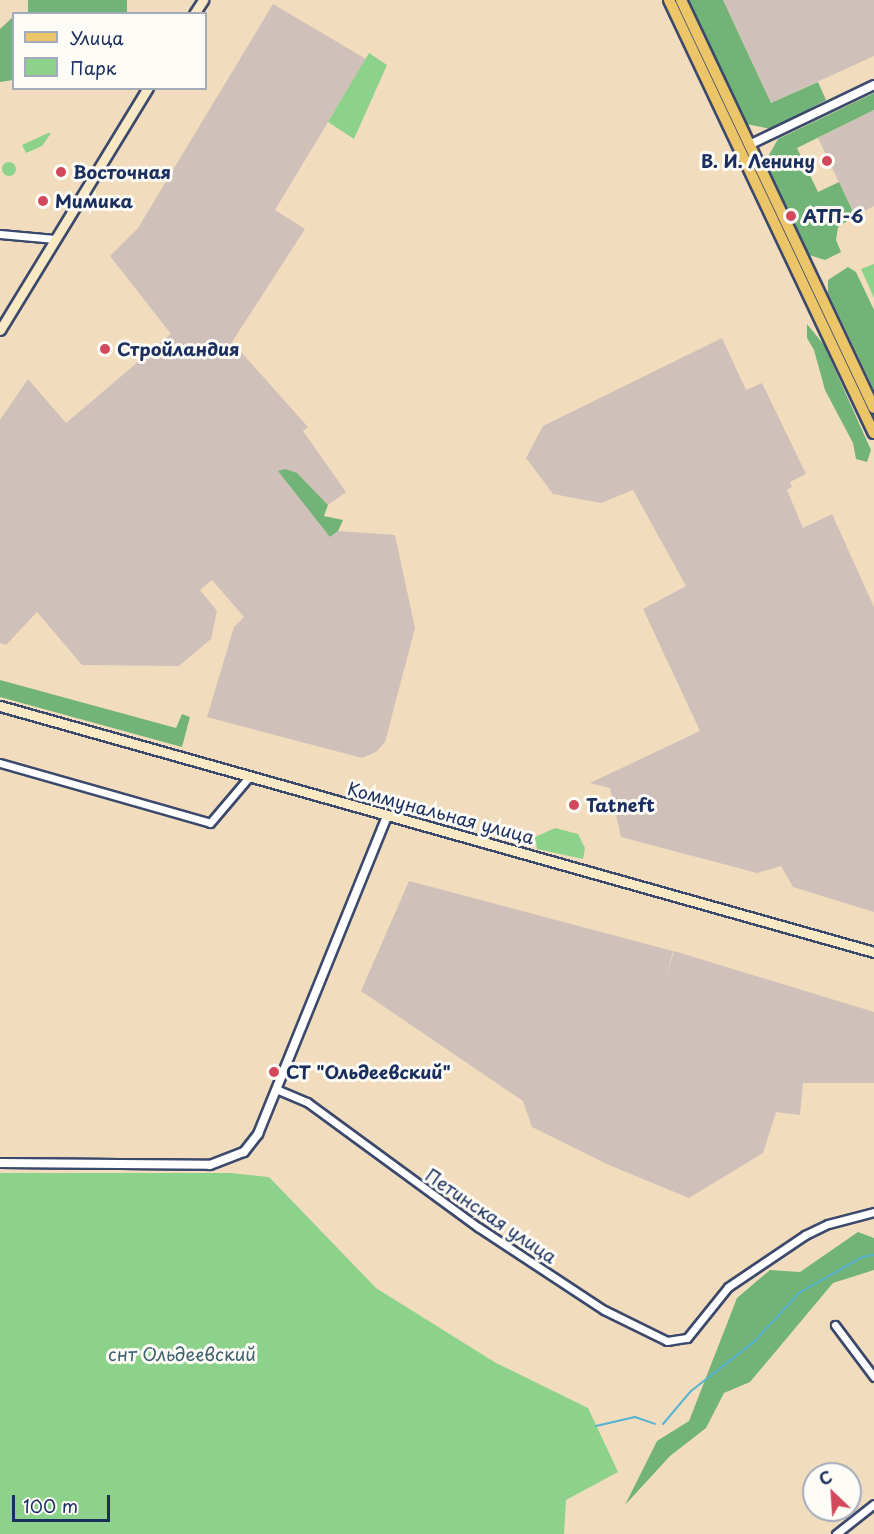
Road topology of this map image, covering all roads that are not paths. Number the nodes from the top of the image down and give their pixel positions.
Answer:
1 (669, 0) edge
2 (680, 7) edge
3 (874, 85) edge
4 (147, 90) edge
5 (765, 137) junction
6 (745, 147) junction
7 (759, 165) junction
8 (0, 234) edge
9 (55, 239) junction
10 (807, 280) junction
11 (0, 330) edge
12 (874, 408) edge
13 (874, 433) edge
14 (0, 706) edge
15 (0, 763) edge
16 (249, 777) junction
17 (387, 816) junction
18 (874, 952) edge
19 (276, 1089) junction
20 (0, 1163) edge
21 (874, 1212) edge
22 (835, 1325) dead end
23 (874, 1377) edge
24 (874, 1504) edge
25 (836, 1534) edge

1 - 2 main road
2 - 6 main road
3 - 5 street
4 - 9 main road
5 - 6 street
5 - 7 street
6 - 7 main road
6 - 10 main road
7 - 10 main road
8 - 9 street
9 - 11 main road
10 - 12 main road
10 - 13 main road
14 - 16 main road, Коммунальная улица
15 - 16 street
16 - 17 main road, Коммунальная улица
17 - 18 main road, Коммунальная улица
17 - 19 street
19 - 20 street
19 - 21 street, Петинская улица
22 - 23 street
24 - 25 street

